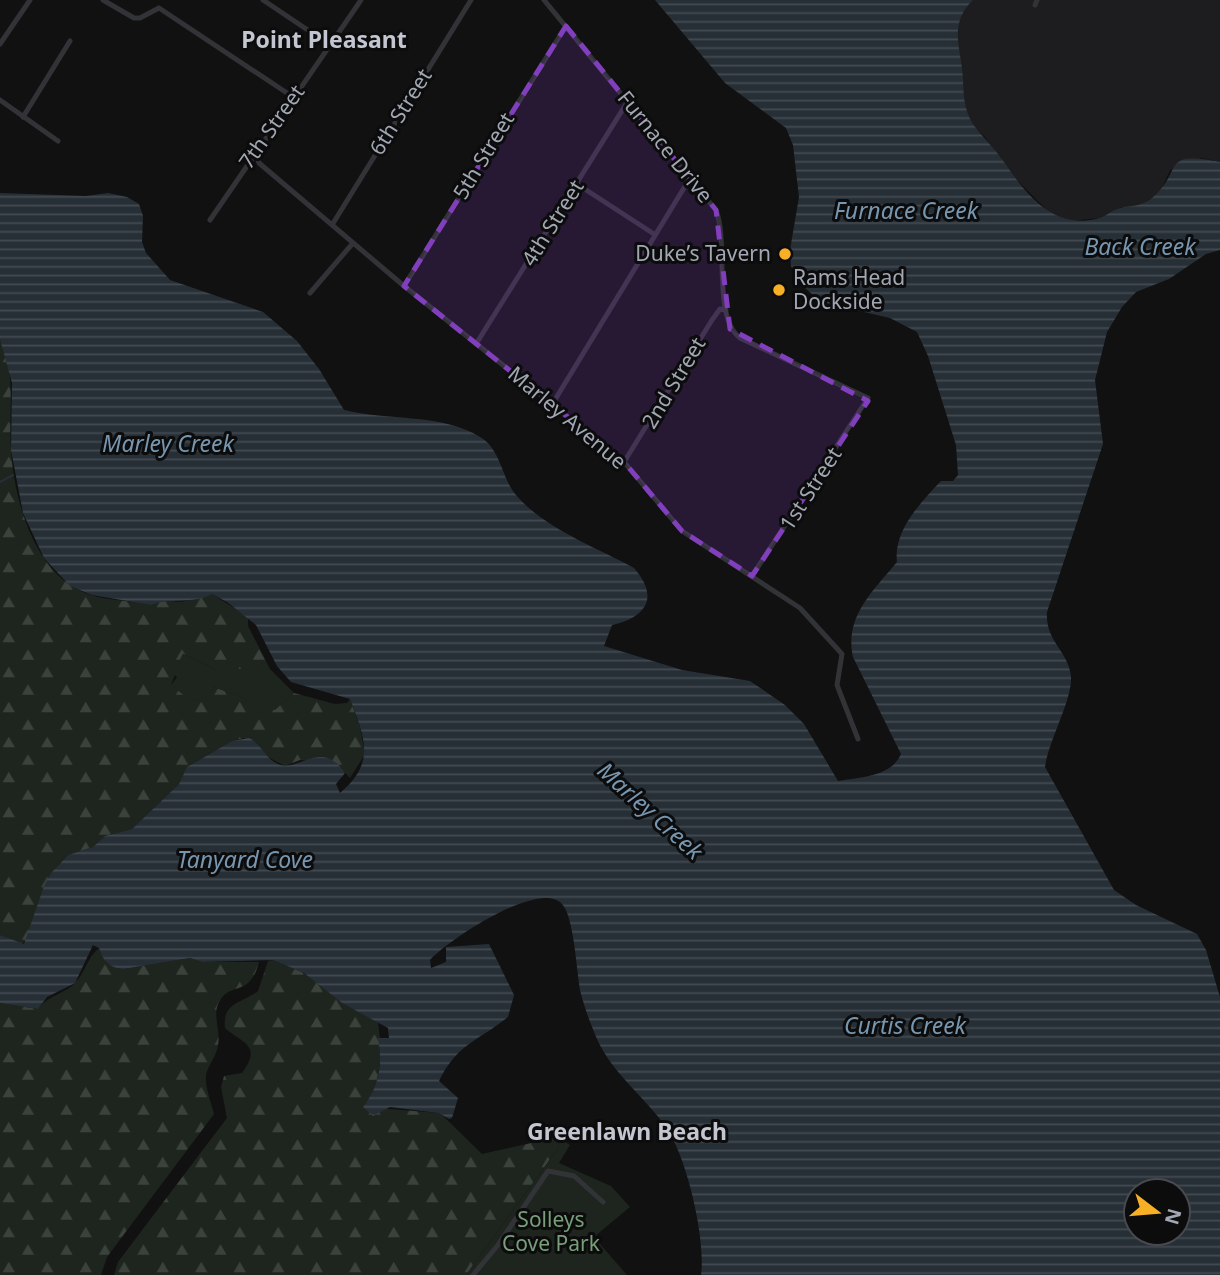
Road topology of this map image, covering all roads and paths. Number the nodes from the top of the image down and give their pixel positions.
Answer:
1 (30, 0) edge
2 (103, 0) edge
3 (163, 0) edge
4 (263, 0) edge
5 (360, 0) edge
6 (471, 0) edge
7 (544, 0) edge
8 (159, 8) junction
9 (566, 26) junction
10 (69, 41) dead end
11 (0, 44) edge
12 (330, 45) junction
13 (293, 97) junction
14 (0, 100) edge
15 (628, 101) junction
16 (23, 117) junction
17 (58, 141) dead end
18 (255, 151) junction
19 (690, 178) junction
20 (577, 184) junction
21 (210, 220) dead end
22 (332, 225) junction
23 (654, 234) junction
24 (353, 243) junction
25 (404, 286) junction
26 (310, 293) dead end
27 (726, 310) junction
28 (476, 344) junction
29 (868, 401) joint
30 (553, 403) junction
31 (624, 462) junction
32 (752, 576) junction
33 (858, 738) dead end
34 (603, 1202) dead end
35 (473, 1275) edge

1 - 11 street
2 - 8 street
3 - 8 street
4 - 12 street
5 - 12 street, 7th Street
6 - 22 street, 6th Street
7 - 9 street, Furnace Drive
8 - 13 street
9 - 15 street, Furnace Drive
9 - 25 street, 5th Street
10 - 16 street
12 - 13 street, 7th Street
13 - 18 street, 7th Street
14 - 16 street
15 - 19 street, Furnace Drive
15 - 20 street, 4th Street
16 - 17 street
18 - 21 street, 7th Street
18 - 22 street, Marley Avenue
19 - 23 street
19 - 27 street, Furnace Drive
20 - 23 street
20 - 28 street, 4th Street
22 - 24 street, Marley Avenue
23 - 30 street
24 - 25 street, Marley Avenue
24 - 26 street
25 - 28 street, Marley Avenue
27 - 29 street, Furnace Drive
27 - 31 street, 2nd Street
28 - 30 street, Marley Avenue
29 - 32 street, 1st Street
30 - 31 street, Marley Avenue
31 - 32 street, Marley Avenue
32 - 33 street, Marley Avenue
34 - 35 street

